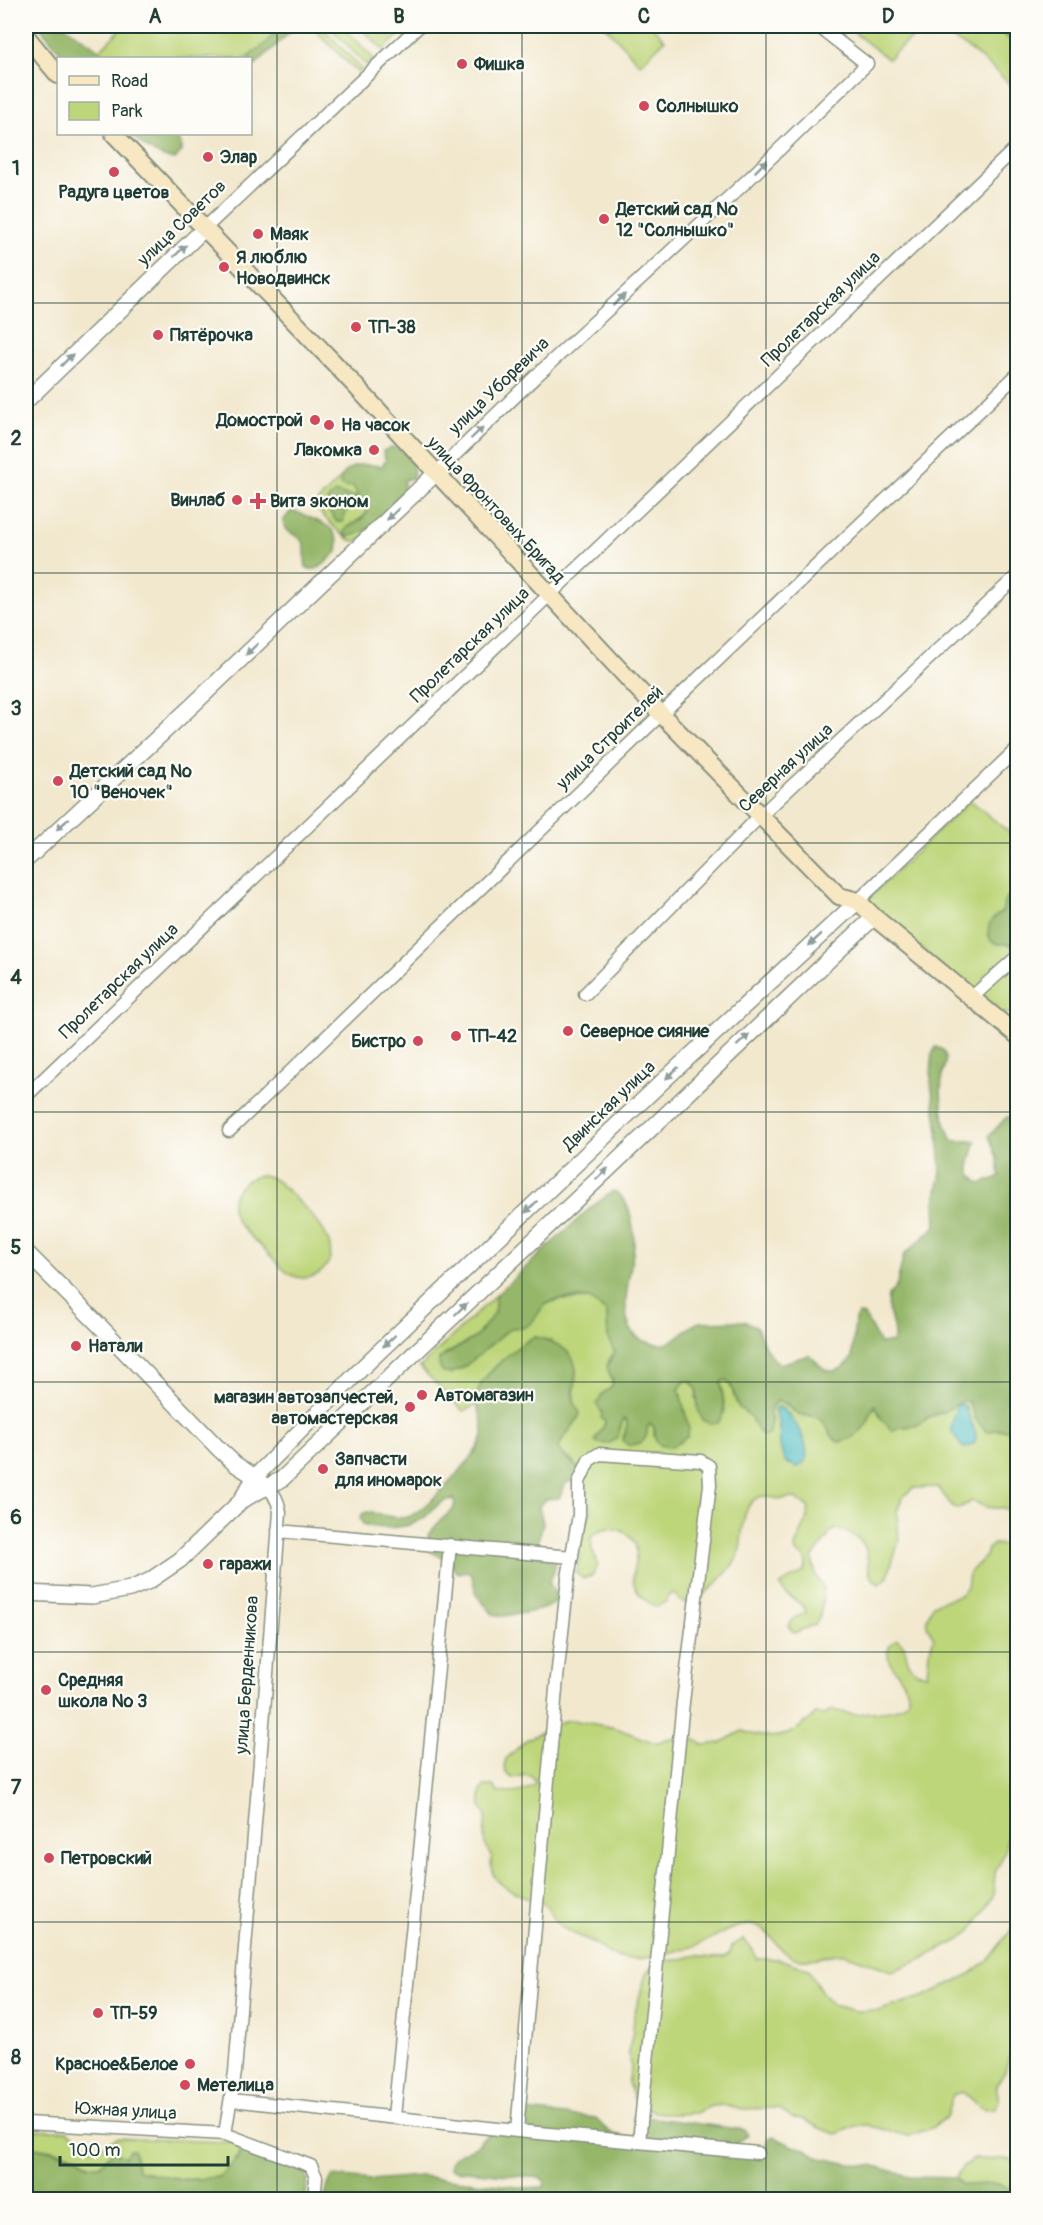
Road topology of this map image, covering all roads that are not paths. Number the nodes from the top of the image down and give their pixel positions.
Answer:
1 (419, 26) edge
2 (818, 26) edge
3 (26, 36) edge
4 (57, 74) edge
5 (115, 135) edge
6 (1017, 146) edge
7 (205, 228) junction
8 (1017, 374) edge
9 (26, 401) edge
10 (435, 474) junction
11 (1017, 575) edge
12 (549, 594) junction
13 (661, 714) junction
14 (1017, 748) edge
15 (760, 816) junction
16 (26, 860) edge
17 (858, 901) junction
18 (874, 917) junction
19 (1017, 956) edge
20 (585, 994) dead end
21 (971, 998) junction
22 (1017, 1036) edge
23 (26, 1096) edge
24 (229, 1131) dead end
25 (26, 1252) edge
26 (255, 1477) junction
27 (268, 1486) junction
28 (240, 1502) junction
29 (278, 1531) junction
30 (450, 1545) junction
31 (572, 1557) junction
32 (26, 1593) edge
33 (232, 2100) junction
34 (394, 2117) junction
35 (26, 2123) edge
36 (517, 2131) junction
37 (225, 2134) junction
38 (639, 2142) junction
39 (758, 2153) dead end
40 (314, 2199) edge

1 - 7 street, улица Советов
10 -> 2 street, улица Уборевича
3 - 4 main road
5 - 7 main road, улица Фронтовых Бригад
6 - 12 street, Пролетарская улица
9 -> 7 street, улица Советов
7 - 10 main road, улица Фронтовых Бригад
8 - 13 street, улица Строителей
10 - 12 main road, улица Фронтовых Бригад
10 -> 16 street, улица Уборевича
11 - 15 street, Северная улица
12 - 13 main road, улица Фронтовых Бригад
12 - 23 street, Пролетарская улица
13 - 15 main road, улица Фронтовых Бригад
13 - 24 street, улица Строителей
14 - 17 street, Двинская улица
15 - 17 main road, улица Фронтовых Бригад
15 - 20 street, Северная улица
17 - 18 main road, улица Фронтовых Бригад
17 -> 26 street, Двинская улица
18 - 21 main road, улица Фронтовых Бригад
27 -> 18 street, Двинская улица
19 - 21 street
21 - 22 main road, улица Фронтовых Бригад
25 - 26 street
26 - 27 street
26 - 28 street, Двинская улица
27 - 28 street, Двинская улица
27 - 29 street, улица Берденникова
28 - 32 street, Двинская улица
29 - 30 street
29 - 33 street, улица Берденникова
30 - 31 street
30 - 34 street
31 - 36 street
31 - 38 street
33 - 34 street
33 - 37 street, улица Берденникова
34 - 36 street
35 - 37 street, Южная улица
36 - 38 street
37 - 40 street, Южная улица
38 - 39 street

